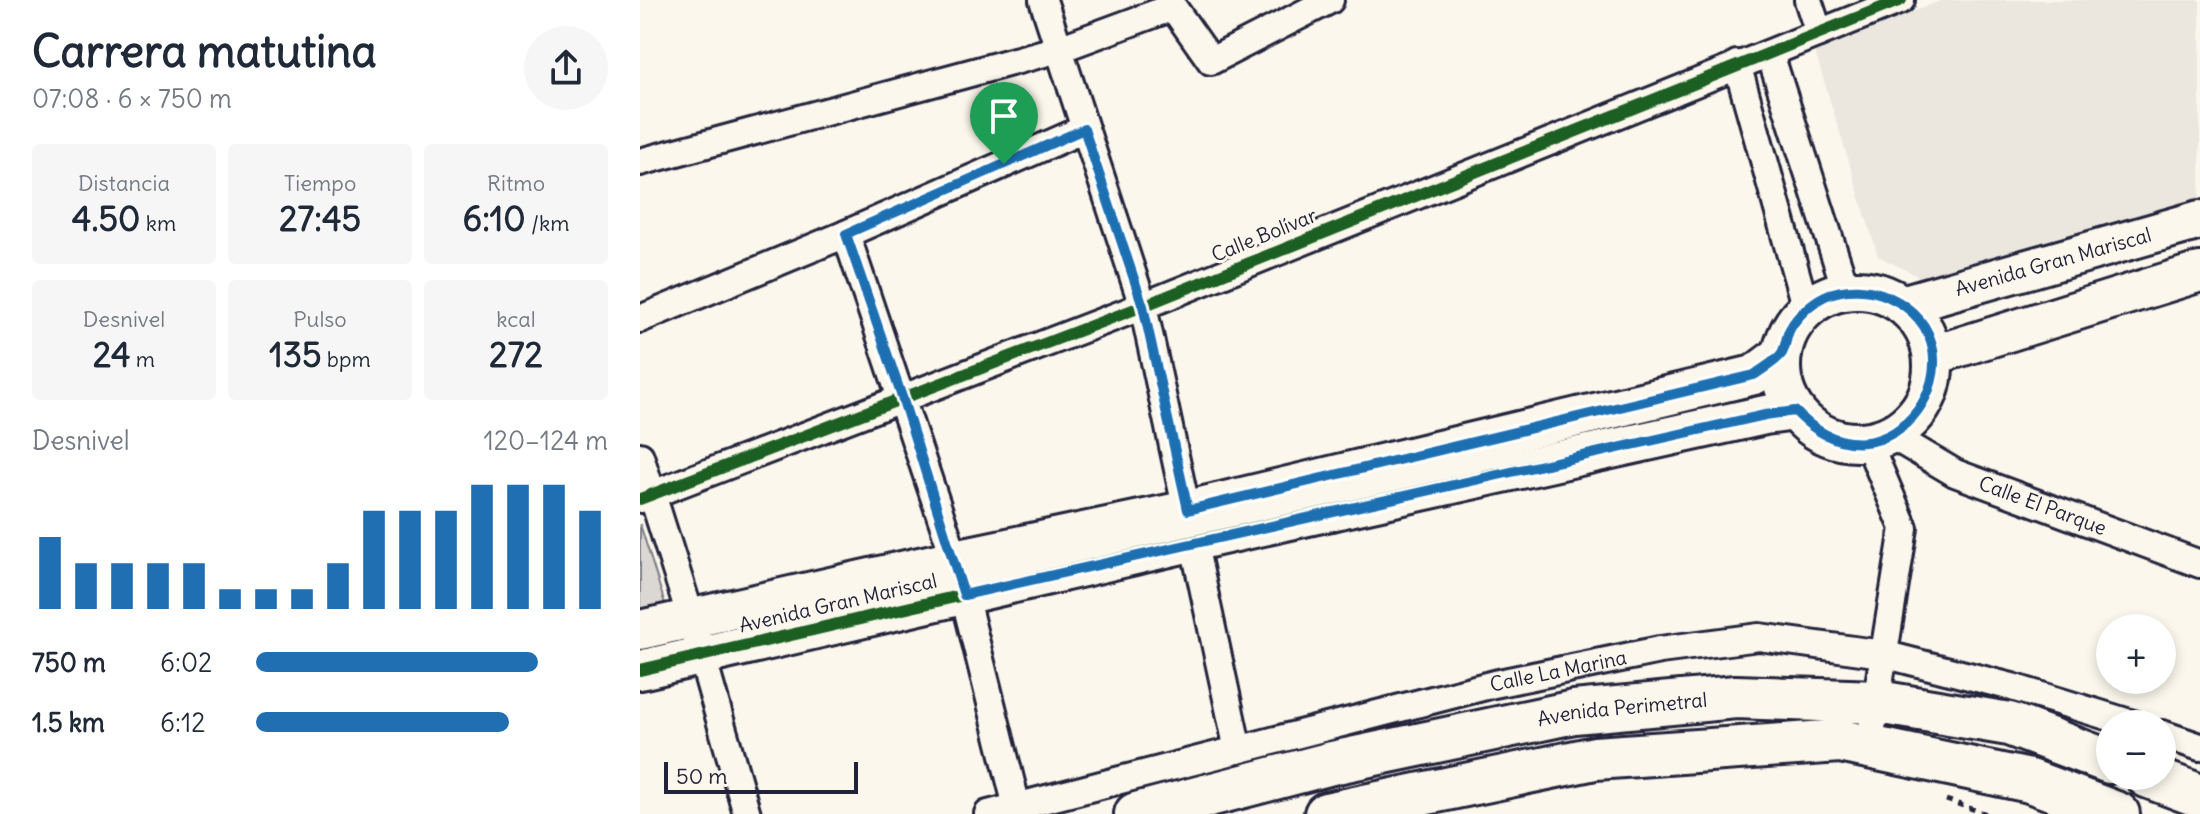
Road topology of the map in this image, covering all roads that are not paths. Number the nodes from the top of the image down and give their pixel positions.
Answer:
1 (1043, 0) edge
2 (1330, 0) edge
3 (1808, 0) edge
4 (1901, 0) edge
5 (1819, 33) junction
6 (1059, 49) junction
7 (1770, 54) junction
8 (1737, 64) junction
9 (1084, 129) junction
10 (640, 162) edge
11 (2200, 220) edge
12 (846, 234) junction
13 (2200, 272) edge
14 (1846, 290) junction
15 (1905, 304) junction
16 (1143, 306) junction
17 (1806, 309) junction
18 (640, 319) edge
19 (1782, 354) junction
20 (1934, 355) junction
21 (902, 397) junction
22 (1795, 411) junction
23 (1879, 438) junction
24 (640, 456) edge
25 (646, 496) edge
26 (1192, 526) junction
27 (2200, 564) edge
28 (959, 577) junction
29 (691, 618) junction
30 (640, 630) edge
31 (1883, 654) junction
32 (701, 655) junction
33 (640, 670) edge
34 (1878, 702) junction
35 (2096, 713) edge
36 (2176, 739) edge
37 (1869, 747) junction
38 (2200, 747) edge
39 (1238, 750) junction
40 (2096, 757) edge
41 (2176, 787) edge
42 (2200, 796) edge
43 (1017, 807) junction
44 (747, 814) edge
45 (988, 814) edge
46 (1136, 814) edge
47 (1326, 814) edge
48 (2118, 814) edge

1 - 6 street
2 - 6 street
3 - 5 street
4 - 5 street, Calle Bolívar
5 - 7 street, Calle Bolívar
6 - 9 street
6 - 10 street
7 - 8 street, Calle Bolívar
7 - 14 street
8 - 16 street, Calle Bolívar
8 - 17 street
9 - 12 street
9 - 16 street
11 - 15 street, Avenida Gran Mariscal
12 - 18 street
12 - 21 street
13 - 20 street
14 - 15 street
14 - 17 street
15 - 20 street
16 - 21 street, Calle Bolívar
16 - 26 street
17 - 19 street
19 - 22 street
19 - 26 street, Avenida Gran Mariscal
20 - 23 street
21 - 25 street, Calle Bolívar
21 - 28 street
22 - 23 street
22 - 26 street, Avenida Gran Mariscal
23 - 27 street, Calle El Parque
23 - 31 street
24 - 25 street
25 - 29 street
26 - 28 street, Avenida Gran Mariscal
26 - 39 street
28 - 29 street, Avenida Gran Mariscal
28 - 32 street, Avenida Gran Mariscal
28 - 43 street
29 - 30 street, Avenida Gran Mariscal
29 - 32 street
31 - 34 street
31 - 35 street, Calle La Marina
31 - 39 street, Calle La Marina
32 - 33 street, Avenida Gran Mariscal
32 - 44 street
34 - 37 street
34 - 40 main road, Avenida Perimetral
34 - 46 main road, Avenida Perimetral
36 - 38 street
37 - 47 main road
37 - 48 main road
39 - 43 street, Calle La Marina
41 - 42 main road
43 - 45 street, Calle La Marina

